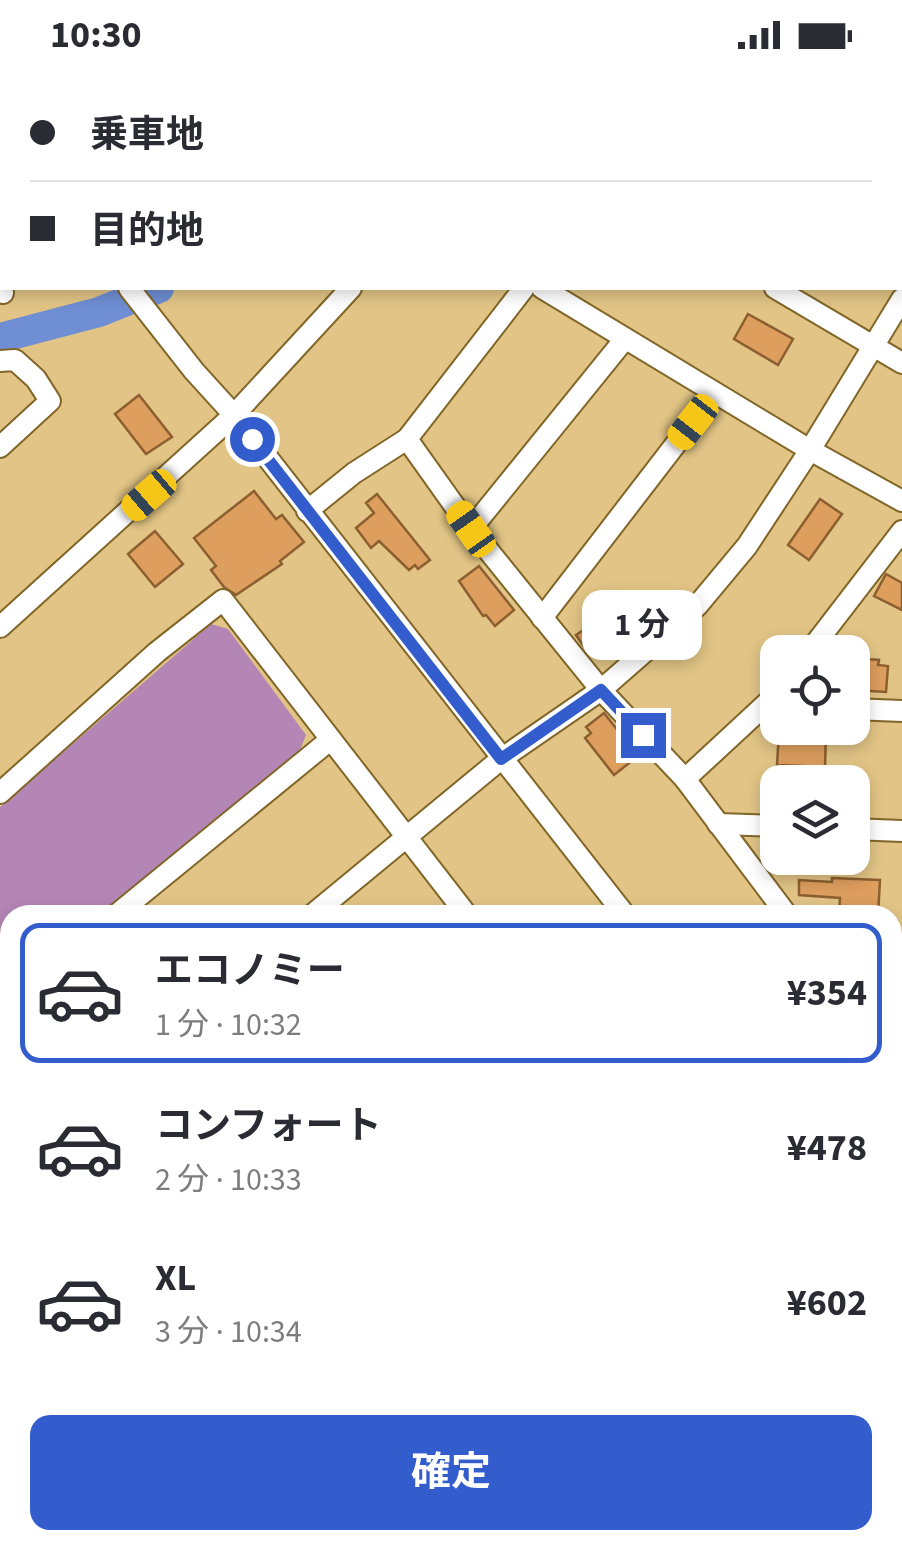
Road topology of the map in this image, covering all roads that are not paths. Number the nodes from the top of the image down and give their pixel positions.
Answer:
1 (2, 290) edge
2 (131, 290) edge
3 (350, 290) edge
4 (522, 290) edge
5 (545, 290) edge
6 (777, 290) edge
7 (2, 293) dead end
8 (902, 298) edge
9 (624, 340) junction
10 (873, 346) junction
11 (0, 362) edge
12 (902, 363) edge
13 (715, 394) junction
14 (234, 415) junction
15 (408, 440) junction
16 (0, 447) edge
17 (810, 450) junction
18 (902, 500) edge
19 (307, 511) junction
20 (471, 529) junction
21 (902, 531) edge
22 (542, 618) junction
23 (0, 626) edge
24 (822, 635) edge
25 (601, 690) junction
26 (870, 710) edge
27 (902, 711) edge
28 (760, 713) edge
29 (330, 740) junction
30 (501, 759) junction
31 (685, 779) junction
32 (0, 793) edge
33 (718, 824) junction
34 (760, 825) edge
35 (870, 830) edge
36 (902, 831) edge
37 (405, 838) junction
38 (128, 905) edge
39 (326, 905) edge
40 (459, 905) edge
41 (617, 905) edge
42 (779, 905) edge
43 (902, 1386) edge
44 (902, 1395) edge

1 - 7 street
2 - 14 street
3 - 14 street
4 - 15 street
5 - 9 street
6 - 10 street
8 - 10 street
9 - 13 street
9 - 20 street
10 - 12 street
10 - 17 street
11 - 16 street
13 - 17 street
13 - 22 street
14 - 19 street
14 - 23 street
15 - 19 street
15 - 20 street
17 - 18 street
17 - 25 street
19 - 30 street
20 - 22 street
21 - 24 street
22 - 25 street
25 - 30 street
25 - 31 street
26 - 27 street
28 - 31 street
29 - 32 street
29 - 37 street
29 - 38 street
30 - 37 street
30 - 41 street
31 - 33 street
33 - 34 street
33 - 42 street
35 - 36 street
37 - 39 street
37 - 40 street
43 - 44 street

